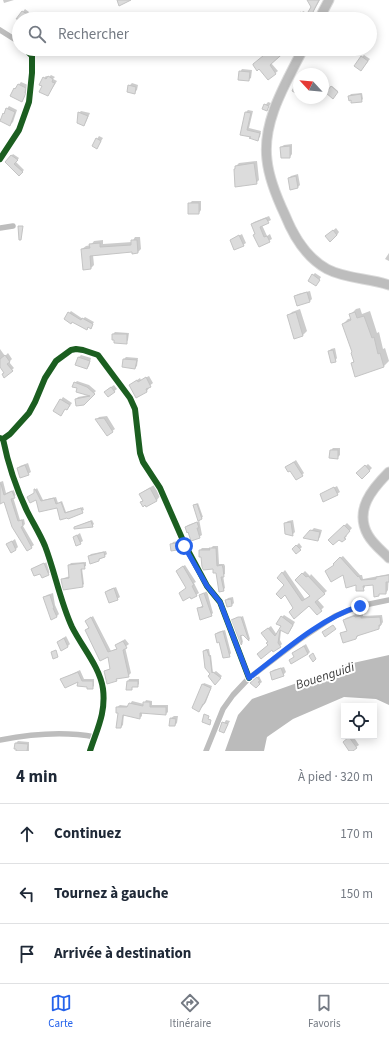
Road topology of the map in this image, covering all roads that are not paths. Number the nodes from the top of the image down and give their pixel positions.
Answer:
1 (329, 0) edge
2 (322, 12) edge
3 (0, 30) edge
4 (12, 38) edge
5 (32, 56) edge
6 (300, 56) edge
7 (0, 159) edge
8 (13, 226) dead end
9 (0, 228) edge
10 (389, 285) edge
11 (1, 438) edge
12 (389, 472) edge
13 (389, 558) edge
14 (389, 600) edge
15 (249, 678) junction
16 (95, 737) junction
17 (0, 740) edge
18 (90, 751) edge
19 (206, 751) edge

1 - 2 highway
3 - 4 street
5 - 7 street
6 - 10 highway
8 - 9 street
11 - 15 street
11 - 16 street
12 - 13 highway
14 - 15 street
15 - 19 street
16 - 17 street
16 - 18 street

